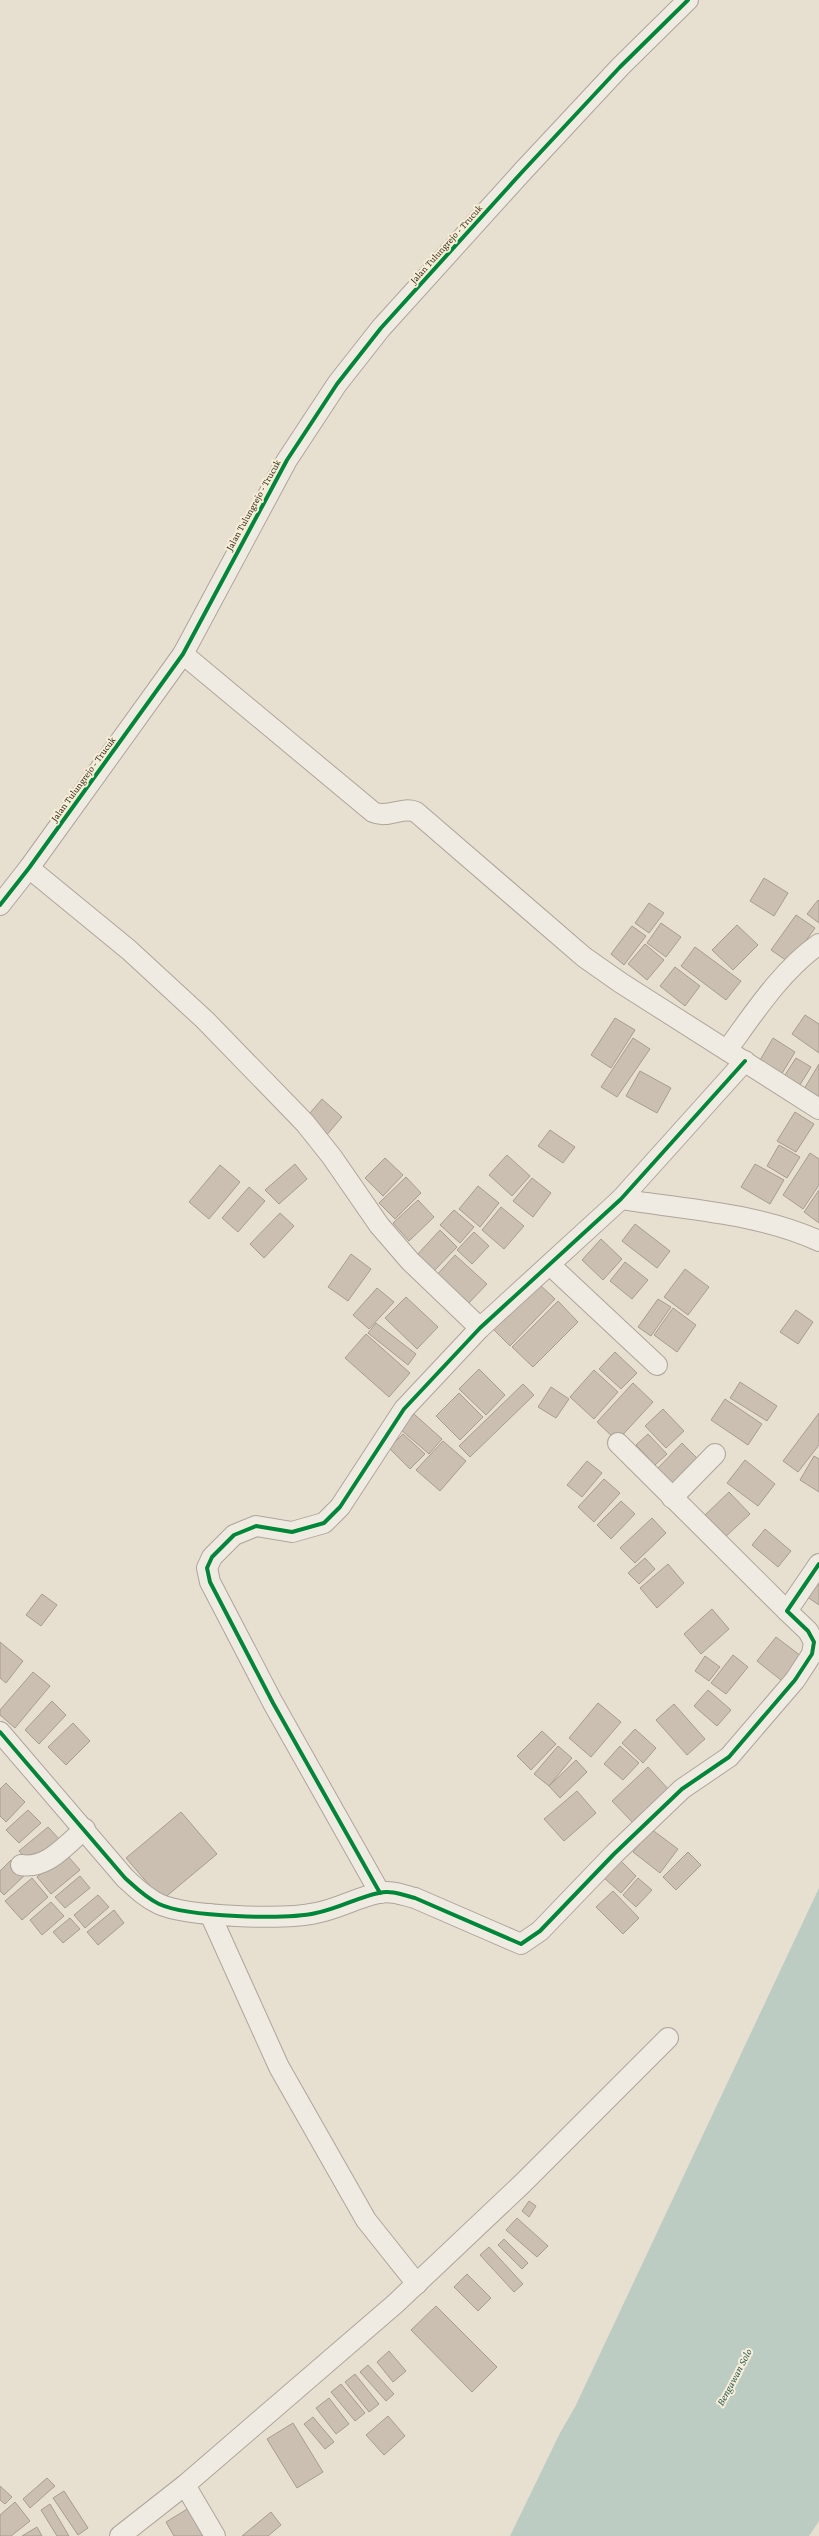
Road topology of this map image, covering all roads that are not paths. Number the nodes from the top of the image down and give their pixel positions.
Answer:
1 (688, 0) edge
2 (183, 654) junction
3 (30, 868) junction
4 (0, 905) edge
5 (819, 944) edge
6 (727, 1050) junction
7 (745, 1062) junction
8 (819, 1109) edge
9 (622, 1199) junction
10 (819, 1241) edge
11 (550, 1265) junction
12 (480, 1328) junction
13 (657, 1365) dead end
14 (618, 1444) dead end
15 (715, 1454) dead end
16 (672, 1498) junction
17 (819, 1564) edge
18 (788, 1611) junction
19 (0, 1732) edge
20 (85, 1829) junction
21 (21, 1865) dead end
22 (380, 1893) junction
23 (210, 1914) junction
24 (668, 2038) dead end
25 (417, 2284) junction
26 (185, 2485) junction
27 (120, 2536) edge
28 (215, 2536) edge

1 - 2 street, Jalan Tulungrejo - Trucuk
2 - 3 street, Jalan Tulungrejo - Trucuk
2 - 6 street
3 - 4 street, Jalan Tulungrejo - Trucuk
3 - 12 street
5 - 6 street
6 - 7 street
7 - 8 street
7 - 9 street
9 - 10 street
9 - 11 street
11 - 12 street
11 - 13 street
12 - 22 street
14 - 16 street
15 - 16 street
16 - 18 street
17 - 18 street
18 - 22 street
19 - 20 street
20 - 21 street
20 - 23 street
22 - 23 street
23 - 25 street
24 - 25 street
25 - 26 street
26 - 27 street
26 - 28 street

